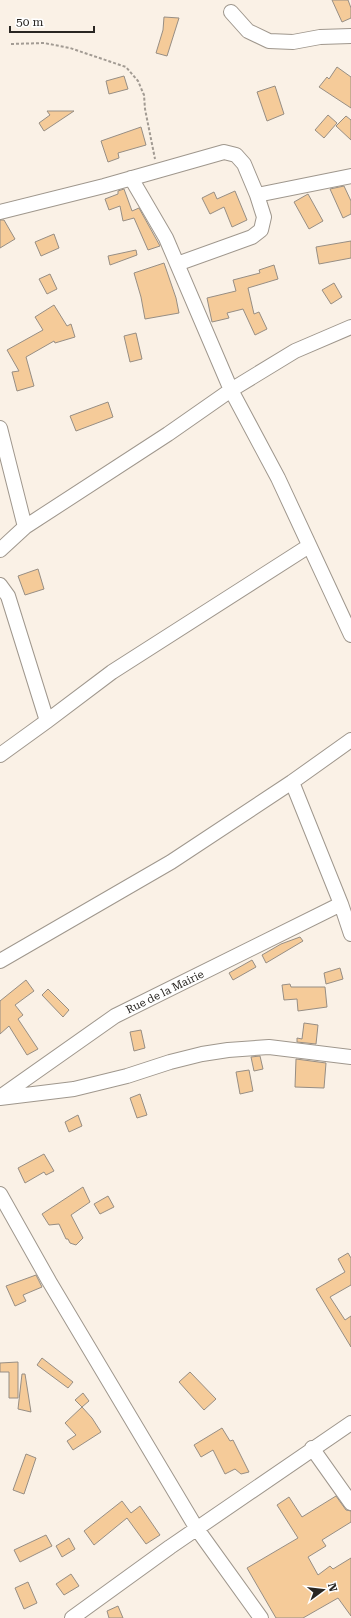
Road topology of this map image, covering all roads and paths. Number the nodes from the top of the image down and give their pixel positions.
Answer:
1 (231, 12) dead end
2 (351, 36) edge
3 (11, 44) dead end
4 (156, 170) junction
5 (351, 176) edge
6 (131, 178) junction
7 (257, 195) junction
8 (0, 212) edge
9 (177, 264) junction
10 (351, 327) edge
11 (231, 390) junction
12 (0, 428) edge
13 (25, 527) junction
14 (309, 546) junction
15 (0, 550) edge
16 (0, 585) edge
17 (351, 635) edge
18 (47, 721) junction
19 (351, 740) edge
20 (0, 755) edge
21 (292, 782) junction
22 (341, 904) junction
23 (351, 934) edge
24 (0, 961) edge
25 (351, 1057) edge
26 (0, 1097) edge
27 (0, 1194) edge
28 (351, 1423) edge
29 (312, 1448) junction
30 (351, 1503) edge
31 (197, 1529) junction
32 (72, 1618) edge
33 (261, 1618) edge

1 - 2 street
3 - 4 path
4 - 6 street
4 - 7 street
5 - 7 street
6 - 8 street
6 - 9 street
7 - 9 street
9 - 11 street
10 - 11 street
11 - 13 street
11 - 14 street
12 - 13 street
13 - 15 street
14 - 17 street
14 - 18 street
16 - 18 street
18 - 20 street
19 - 21 street
21 - 22 street
21 - 24 street
22 - 23 street
22 - 26 street, Rue de la Mairie
25 - 26 street
27 - 31 street
28 - 29 street
29 - 30 street
29 - 31 street
31 - 32 street
31 - 33 street

